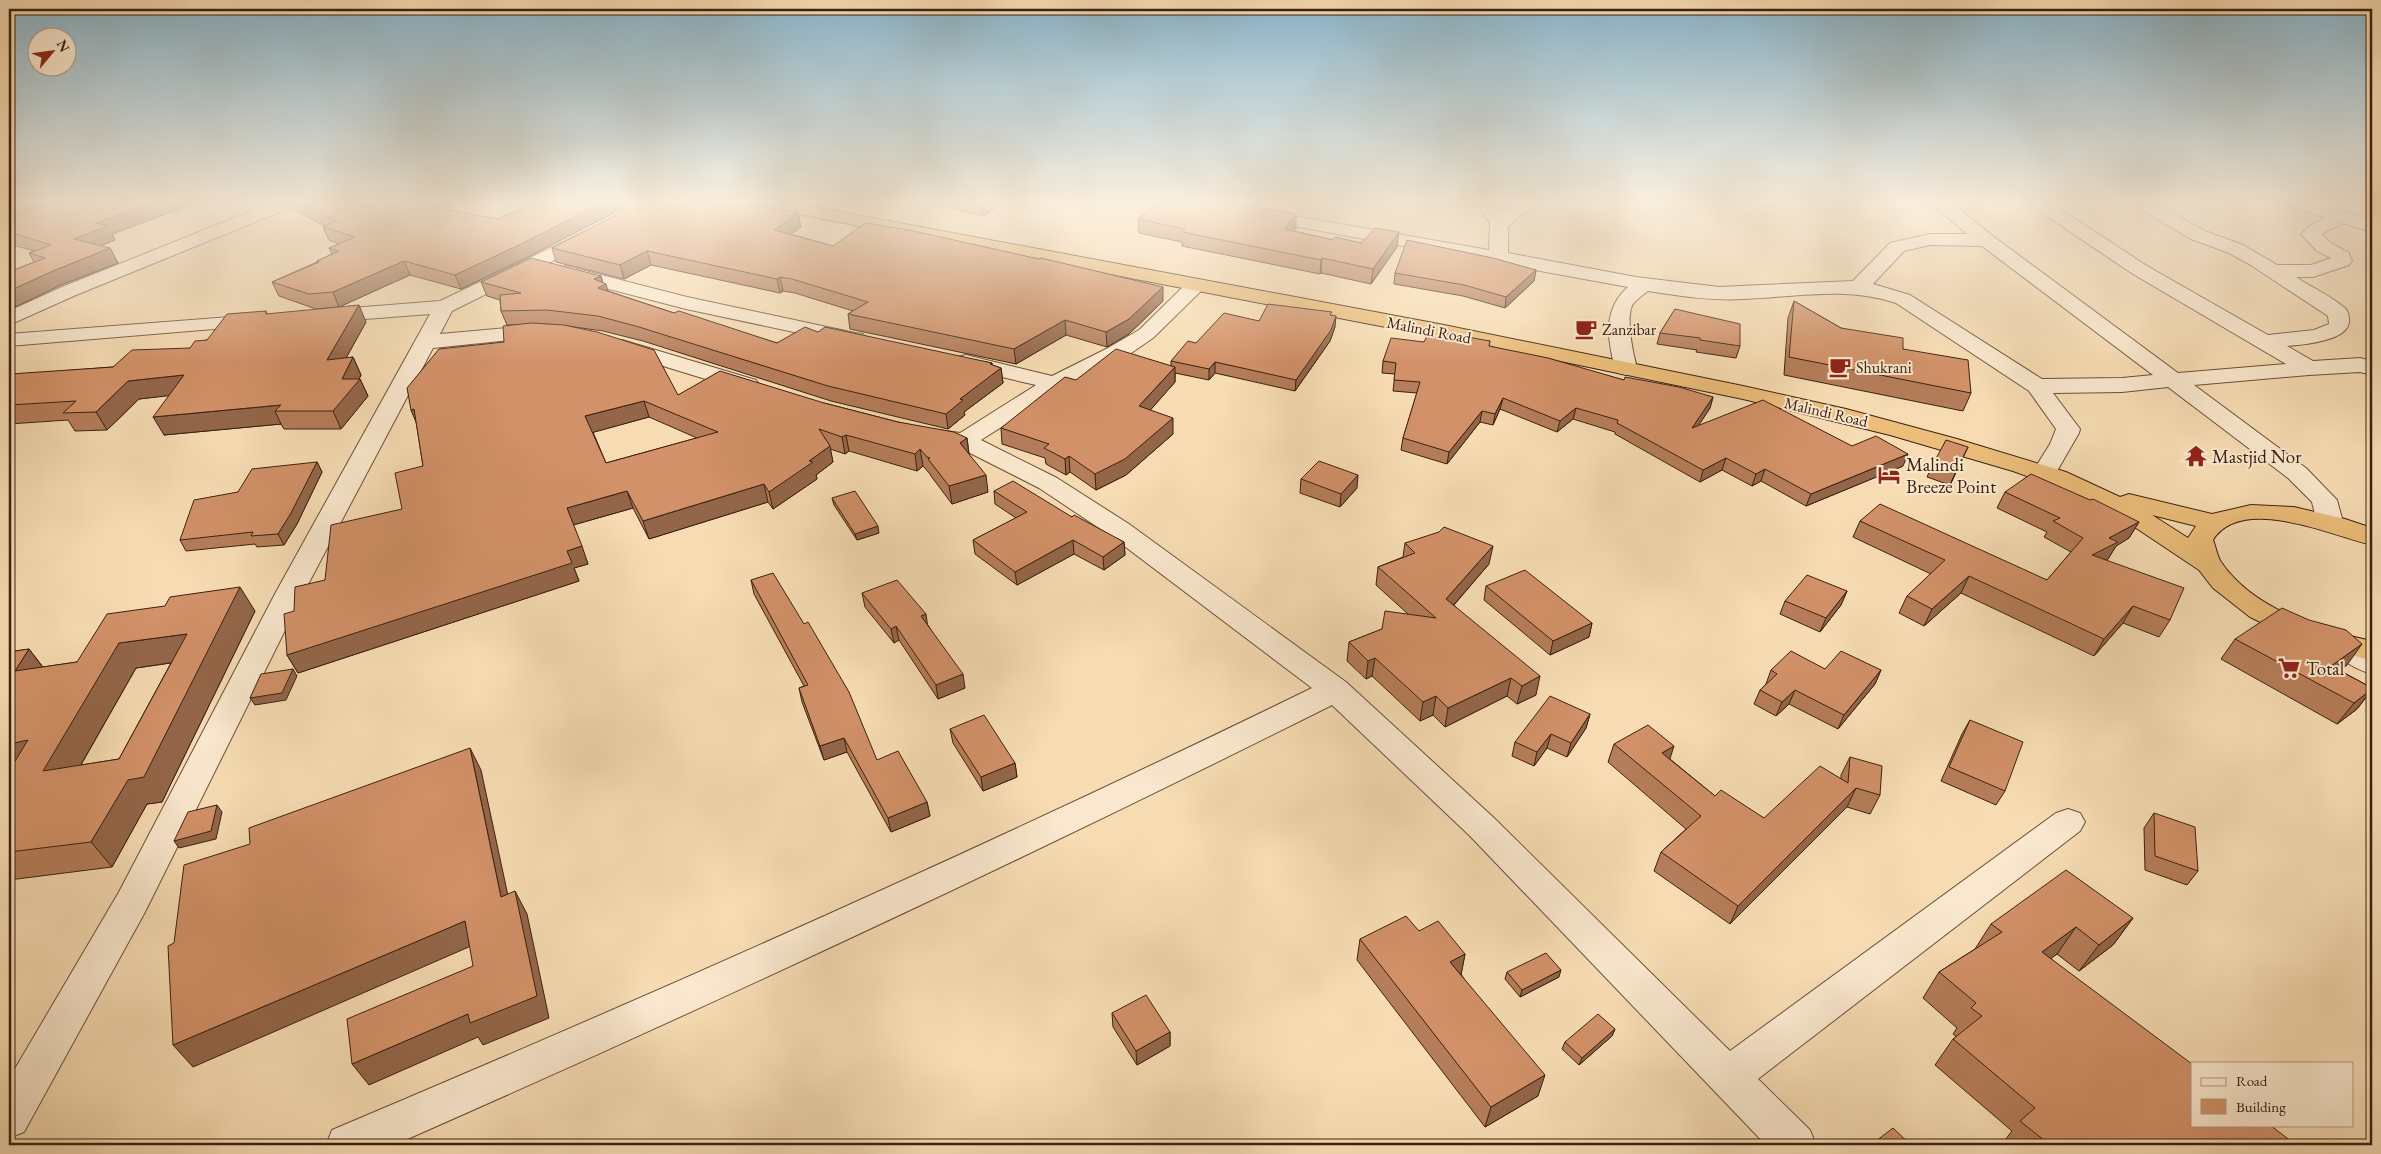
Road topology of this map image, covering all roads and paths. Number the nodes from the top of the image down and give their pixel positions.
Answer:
1 (158, 255) edge
2 (552, 255) edge
3 (1034, 255) edge
4 (1486, 255) edge
5 (1890, 255) edge
6 (2005, 255) edge
7 (2117, 255) edge
8 (2246, 255) edge
9 (2338, 255) edge
10 (1498, 257) joint
11 (534, 264) junction
12 (2272, 270) junction
13 (1645, 283) junction
14 (1195, 286) junction
15 (1859, 287) junction
16 (444, 307) junction
17 (308, 317) edge
18 (9, 319) edge
19 (279, 319) edge
20 (570, 333) edge
21 (9, 340) edge
22 (600, 340) edge
23 (426, 342) junction
24 (870, 342) edge
25 (2265, 342) junction
26 (947, 358) edge
27 (1626, 368) junction
28 (2309, 368) junction
29 (2372, 368) edge
30 (2171, 380) junction
31 (1055, 383) junction
32 (2037, 386) junction
33 (772, 393) edge
34 (901, 430) edge
35 (964, 441) junction
36 (2044, 473) junction
37 (2094, 493) junction
38 (2213, 522) junction
39 (2357, 530) edge
40 (2208, 564) junction
41 (2343, 645) junction
42 (2372, 651) edge
43 (2372, 664) edge
44 (1335, 690) junction
45 (2068, 822) dead end
46 (1728, 1077) junction
47 (9, 1118) edge
48 (346, 1145) edge
49 (1795, 1145) edge

1 - 18 street
2 - 11 street
3 - 14 highway, Malindi Road
4 - 10 street
5 - 15 street
6 - 30 street
7 - 25 street
8 - 12 street
9 - 12 street
10 - 13 street
11 - 16 street
11 - 24 street
12 - 25 street
13 - 15 street
13 - 27 street
14 - 27 highway, Malindi Road
14 - 31 street
15 - 32 street
16 - 17 street
16 - 23 street
19 - 21 street
20 - 23 street
22 - 33 street
23 - 47 street
25 - 28 street
26 - 31 street
27 - 36 highway, Malindi Road
28 - 29 street
28 - 30 street
30 - 32 street
30 - 39 street
31 - 35 street
32 - 36 street
34 - 35 street
35 - 44 street
36 - 37 highway, Malindi Road
37 - 38 highway, Malindi Road
37 - 40 highway, Malindi Road
38 - 39 highway
38 - 40 highway
40 - 41 highway
41 - 42 highway
41 - 43 street
44 - 46 street
44 - 48 street
45 - 46 street
46 - 49 street

